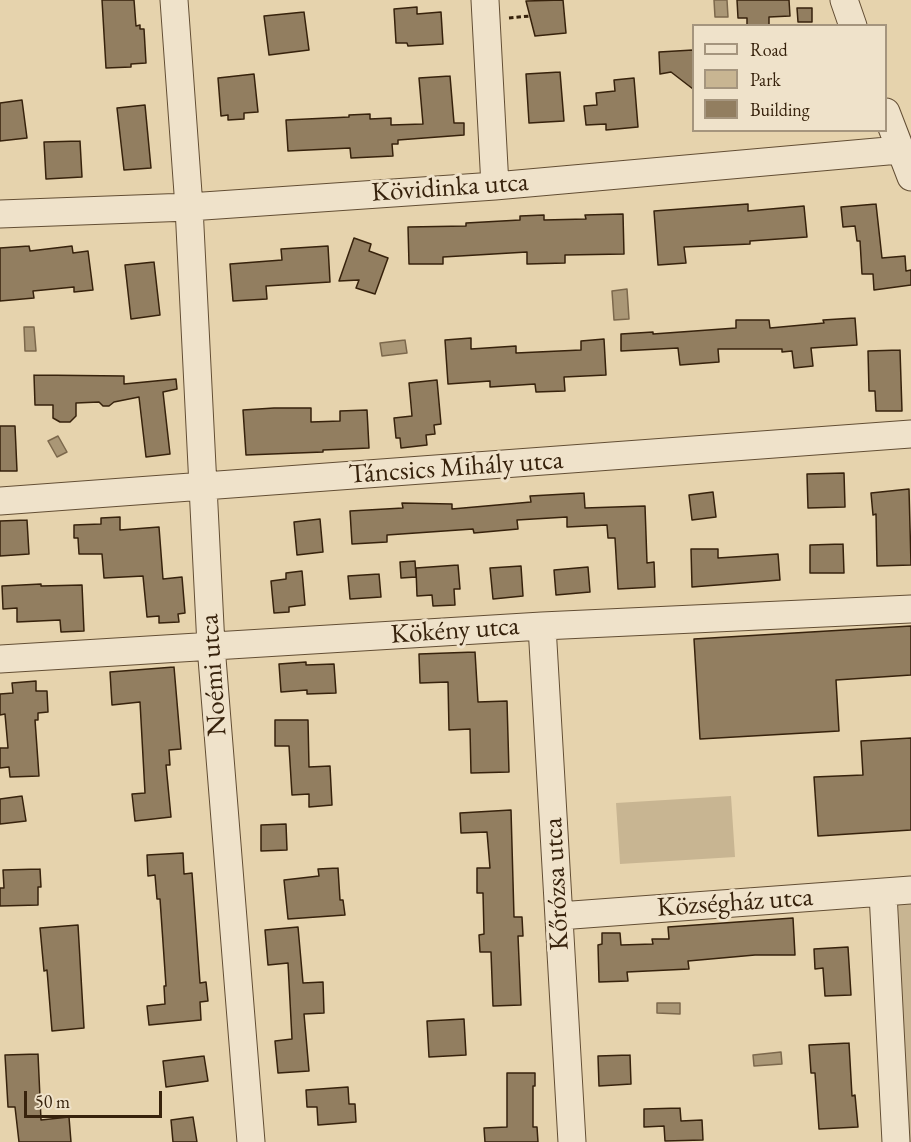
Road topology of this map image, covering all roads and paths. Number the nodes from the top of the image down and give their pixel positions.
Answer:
1 (174, 0) edge
2 (485, 0) edge
3 (844, 0) edge
4 (852, 24) edge
5 (887, 117) edge
6 (899, 150) junction
7 (911, 177) edge
8 (495, 186) junction
9 (189, 207) junction
10 (0, 214) edge
11 (911, 435) edge
12 (204, 486) junction
13 (0, 501) edge
14 (911, 609) edge
15 (542, 626) junction
16 (211, 646) junction
17 (0, 659) edge
18 (911, 890) edge
19 (883, 892) junction
20 (559, 916) junction
21 (251, 1142) edge
22 (572, 1142) edge
23 (896, 1142) edge

1 - 9 street, Noémi utca
2 - 8 street
3 - 4 street
5 - 6 street
6 - 7 street
6 - 8 street, Kövidinka utca
8 - 9 street, Kövidinka utca
9 - 10 street, Kövidinka utca
9 - 12 street, Noémi utca
11 - 12 street, Táncsics Mihály utca
12 - 13 street, Táncsics Mihály utca
12 - 16 street, Noémi utca
14 - 15 street, Kökény utca
15 - 16 street, Kökény utca
15 - 20 street, Kőrózsa utca
16 - 17 street, Kökény utca
16 - 21 street, Noémi utca
18 - 19 street, Községház utca
19 - 20 street, Községház utca
19 - 23 street
20 - 22 street, Kőrózsa utca

